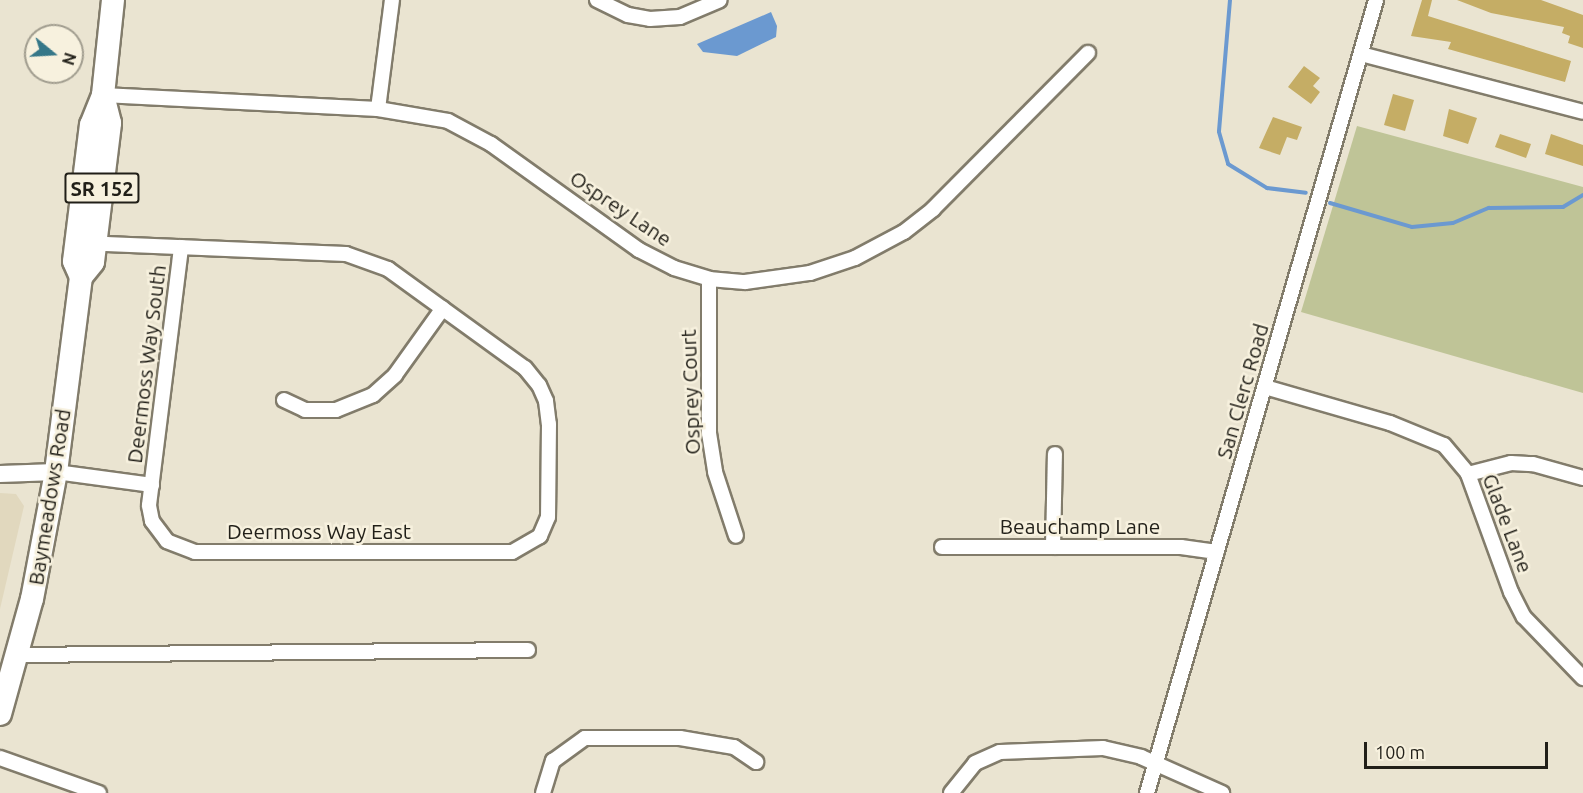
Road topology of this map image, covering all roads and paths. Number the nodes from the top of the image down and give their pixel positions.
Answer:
1 (392, 0) edge
2 (597, 0) edge
3 (720, 0) edge
4 (1376, 0) edge
5 (114, 2) edge
6 (701, 5) edge
7 (1088, 54) dead end
8 (1361, 54) junction
9 (103, 95) junction
10 (378, 109) junction
11 (1583, 112) edge
12 (95, 243) junction
13 (181, 247) junction
14 (81, 277) junction
15 (709, 279) junction
16 (443, 308) junction
17 (1265, 387) junction
18 (284, 400) dead end
19 (1054, 453) dead end
20 (56, 472) junction
21 (0, 474) edge
22 (1468, 474) junction
23 (1583, 478) edge
24 (152, 485) junction
25 (736, 536) dead end
26 (942, 546) dead end
27 (1053, 547) junction
28 (1217, 552) junction
29 (528, 650) dead end
30 (17, 655) junction
31 (1583, 678) edge
32 (0, 714) edge
33 (0, 758) edge
34 (756, 762) dead end
35 (1156, 765) junction
36 (99, 793) edge
37 (543, 793) edge
38 (951, 793) edge
39 (1147, 793) edge
40 (1222, 793) edge

1 - 10 street
2 - 6 street
3 - 6 street
4 - 8 street, San Clerc Road
5 - 9 main road, Baymeadows Road / SR 152
7 - 15 street, Osprey Lane
8 - 11 street
8 - 17 street, San Clerc Road
9 - 10 street, Osprey Lane
9 - 12 main road, Baymeadows Road / SR 152
9 - 14 main road, Baymeadows Road / SR 152
10 - 15 street, Osprey Lane
12 - 13 street
12 - 14 main road, Baymeadows Road / SR 152
13 - 16 street
13 - 24 street, Deermoss Way South
14 - 20 main road, Baymeadows Road / SR 152
15 - 25 street, Osprey Court
16 - 18 street
16 - 24 street, Deermoss Way East
17 - 22 street, Glade Lane
17 - 28 street, San Clerc Road
19 - 27 street
20 - 21 street
20 - 24 street
20 - 30 main road, Baymeadows Road / SR 152
22 - 23 street
22 - 31 street, Glade Lane
26 - 27 street, Beauchamp Lane
27 - 28 street, Beauchamp Lane
28 - 35 street, San Clerc Road
29 - 30 street
30 - 32 main road, Baymeadows Road / SR 152
33 - 36 street
34 - 37 street
35 - 38 street
35 - 39 street, San Clerc Road
35 - 40 street

